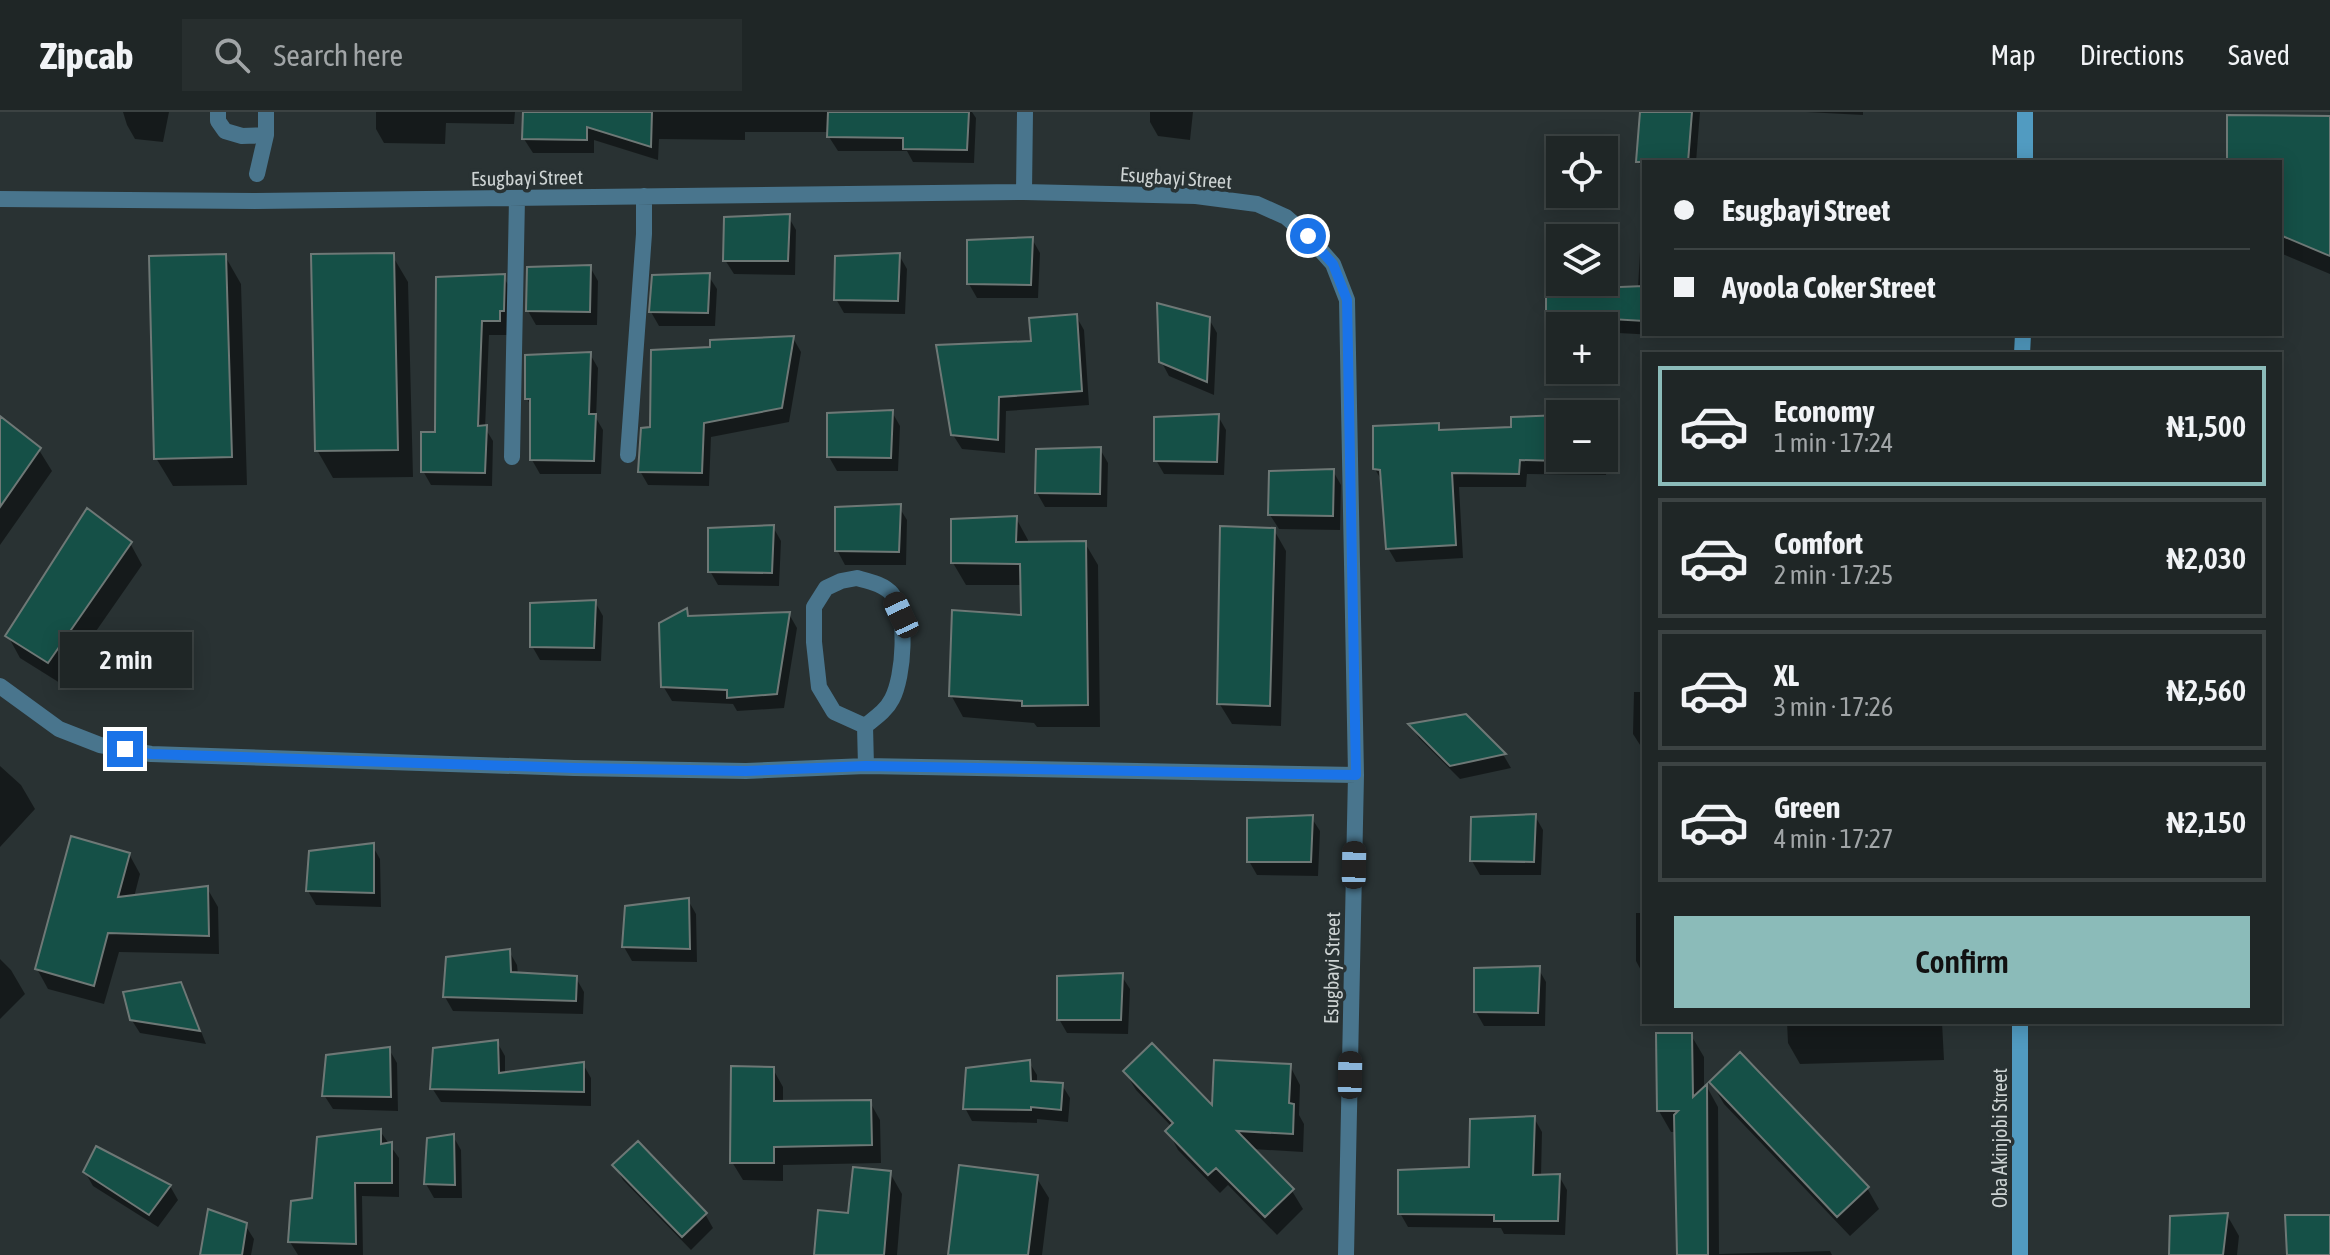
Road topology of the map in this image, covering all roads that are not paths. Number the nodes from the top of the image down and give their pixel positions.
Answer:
1 (218, 112) edge
2 (266, 112) edge
3 (1025, 112) edge
4 (2025, 112) edge
5 (266, 135) junction
6 (2025, 160) edge
7 (257, 174) dead end
8 (1024, 192) junction
9 (644, 196) junction
10 (517, 198) junction
11 (0, 199) edge
12 (628, 455) dead end
13 (512, 457) dead end
14 (0, 686) edge
15 (865, 726) junction
16 (866, 766) junction
17 (1356, 775) junction
18 (2020, 1024) edge
19 (1346, 1255) edge
20 (2020, 1255) edge

1 - 5 street
2 - 5 street
3 - 8 street
4 - 6 street
5 - 7 street
8 - 9 street, Esugbayi Street
8 - 17 street, Esugbayi Street
9 - 10 street, Esugbayi Street
9 - 12 street
10 - 11 street, Esugbayi Street
10 - 13 street
14 - 16 street
15 - 15 street
15 - 16 street
16 - 17 street
17 - 19 street, Esugbayi Street
18 - 20 street, Oba Akinjobi Street

